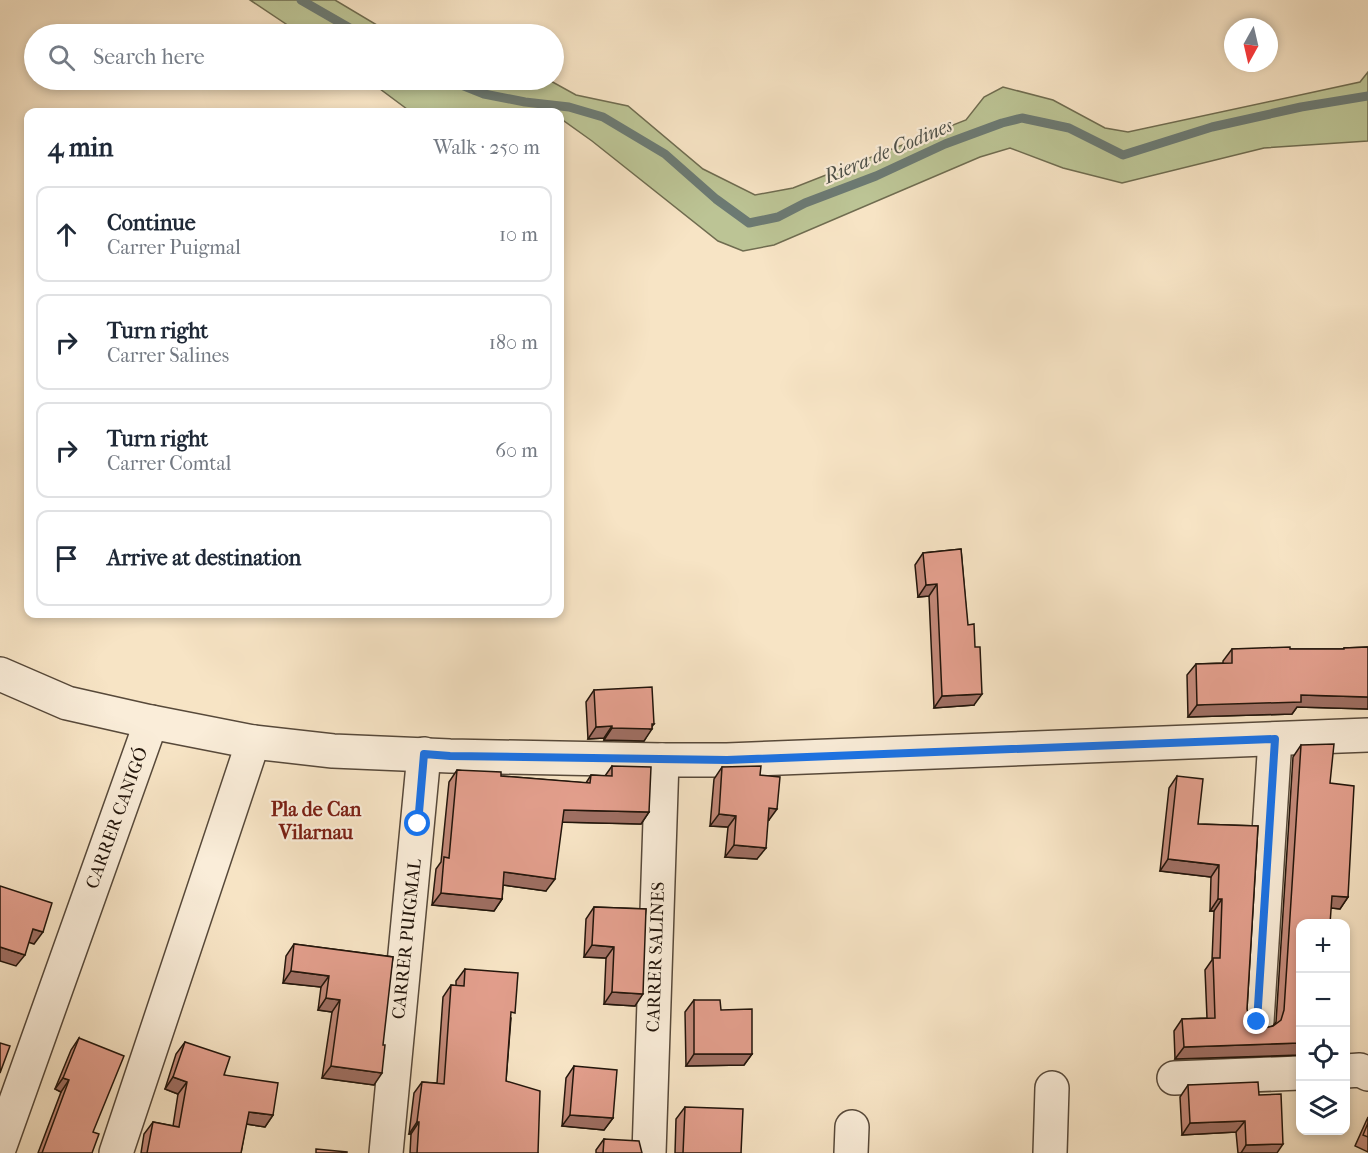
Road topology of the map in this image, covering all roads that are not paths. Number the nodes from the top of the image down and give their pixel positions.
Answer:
1 (0, 674) edge
2 (151, 722) junction
3 (1368, 735) edge
4 (1275, 739) junction
5 (253, 742) junction
6 (424, 754) junction
7 (662, 760) junction
8 (1257, 1022) dead end
9 (1350, 1071) edge
10 (1296, 1073) edge
11 (1368, 1074) edge
12 (1174, 1078) dead end
13 (1052, 1088) dead end
14 (0, 1146) edge
15 (116, 1153) edge
16 (386, 1153) edge
17 (650, 1153) edge
18 (1050, 1153) edge

1 - 2 street
2 - 5 street
2 - 14 street, CARRER CANIGÓ
3 - 4 street
4 - 7 street
4 - 8 street
5 - 6 street
5 - 15 street
6 - 7 street
6 - 16 street, CARRER PUIGMAL
7 - 17 street, CARRER SALINES
9 - 11 street
10 - 12 street
13 - 18 street

